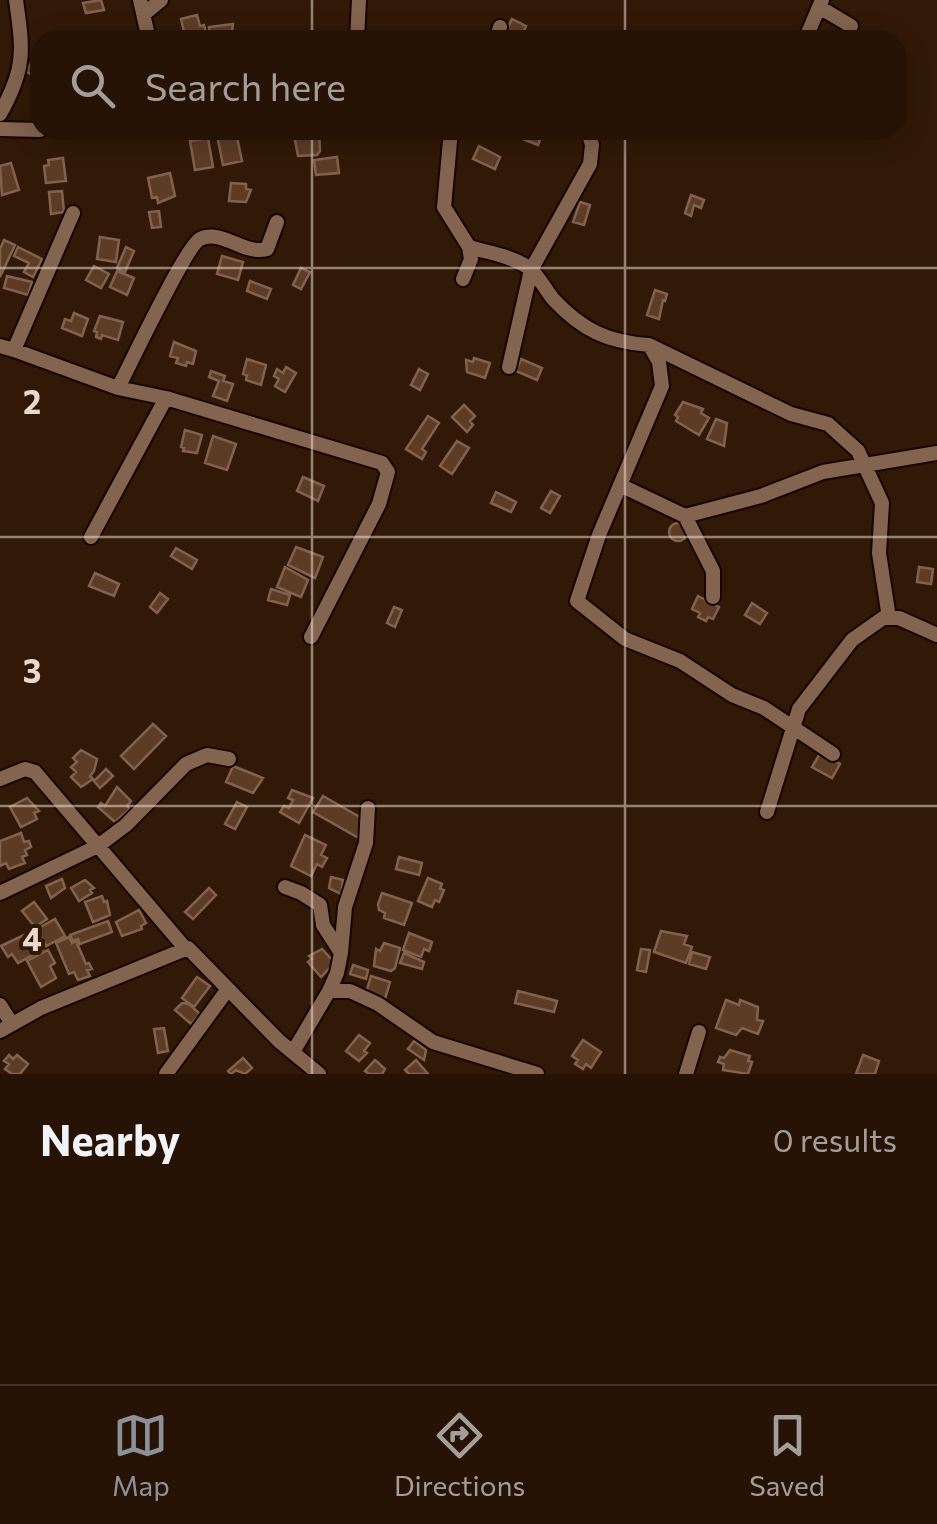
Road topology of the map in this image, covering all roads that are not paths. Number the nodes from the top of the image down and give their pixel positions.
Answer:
1 (16, 0) edge
2 (161, 0) edge
3 (358, 0) edge
4 (821, 3) edge
5 (142, 7) edge
6 (850, 26) dead end
7 (358, 30) edge
8 (809, 30) edge
9 (0, 114) edge
10 (0, 129) edge
11 (30, 130) edge
12 (450, 140) edge
13 (591, 140) edge
14 (74, 213) dead end
15 (277, 222) dead end
16 (469, 248) junction
17 (532, 270) junction
18 (463, 279) dead end
19 (650, 344) junction
20 (7, 348) edge
21 (509, 366) dead end
22 (118, 388) junction
23 (166, 398) junction
24 (937, 453) edge
25 (864, 465) junction
26 (622, 486) junction
27 (685, 516) junction
28 (91, 537) dead end
29 (713, 597) dead end
30 (889, 618) junction
31 (937, 635) edge
32 (310, 637) dead end
33 (794, 727) junction
34 (833, 754) dead end
35 (229, 759) dead end
36 (0, 779) edge
37 (368, 808) dead end
38 (767, 812) dead end
39 (98, 846) junction
40 (285, 887) dead end
41 (0, 893) edge
42 (320, 906) junction
43 (345, 907) junction
44 (185, 948) junction
45 (340, 953) junction
46 (228, 990) junction
47 (328, 992) junction
48 (0, 1005) edge
49 (6, 1027) edge
50 (699, 1032) dead end
51 (293, 1052) junction
52 (166, 1074) edge
53 (319, 1074) edge
54 (537, 1074) edge
55 (686, 1074) edge

1 - 9 street
2 - 5 street
3 - 7 street
4 - 6 street
4 - 8 street
10 - 11 street
12 - 16 street
13 - 17 street
14 - 20 street
15 - 22 street
16 - 17 street
16 - 18 street
17 - 19 street
17 - 21 street
19 - 25 street
19 - 26 street
20 - 22 street
22 - 23 street
23 - 28 street
23 - 32 street
24 - 25 street
25 - 27 street
25 - 30 street
26 - 27 street
26 - 33 street
27 - 29 street
30 - 31 street
30 - 33 street
33 - 34 street
33 - 38 street
35 - 39 street
36 - 39 street
37 - 43 street
39 - 41 street
39 - 44 street
40 - 42 street
42 - 43 street
42 - 45 street
43 - 45 street
44 - 46 street
44 - 49 street
45 - 47 street
46 - 51 street
46 - 52 street
47 - 51 street
47 - 54 street
48 - 49 street
50 - 55 street
51 - 53 street

